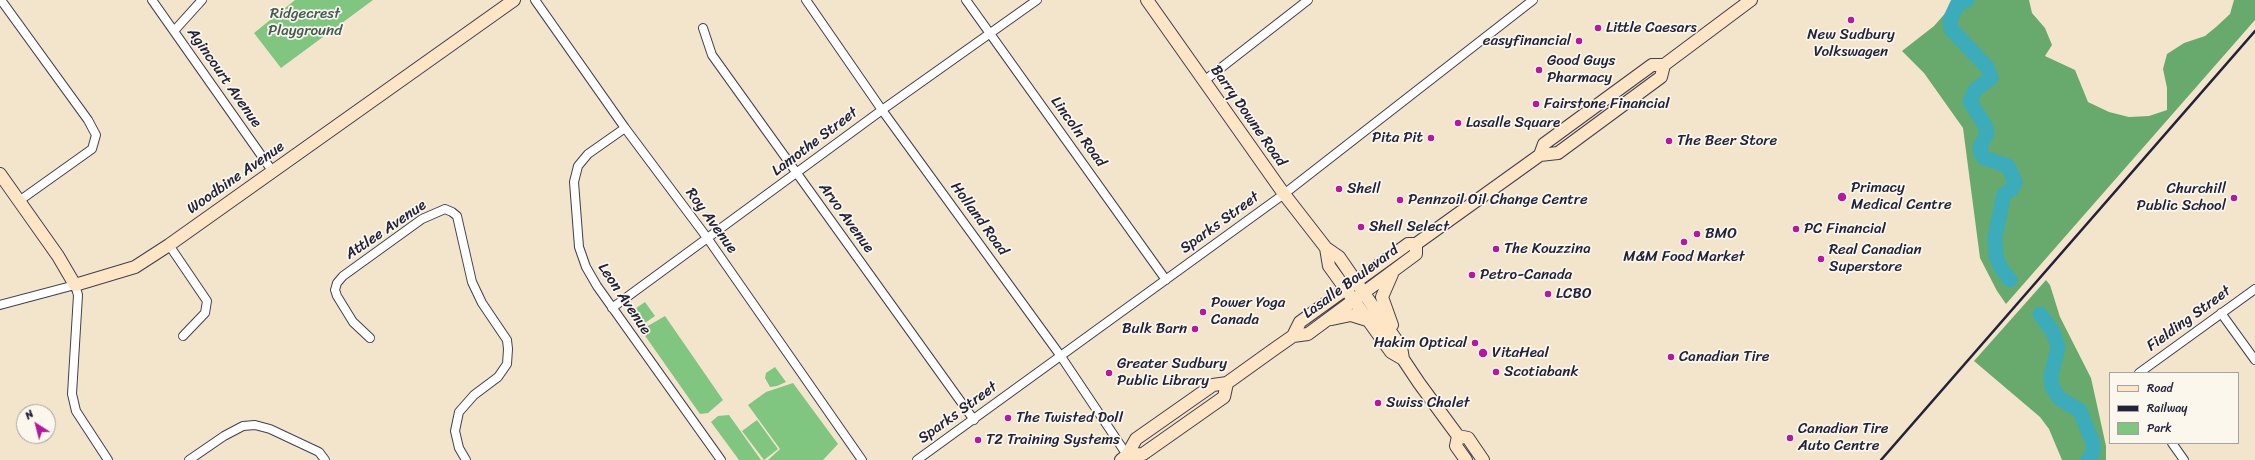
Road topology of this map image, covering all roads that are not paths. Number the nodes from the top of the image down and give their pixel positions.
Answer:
1 (1, 0) edge
2 (152, 0) edge
3 (202, 0) edge
4 (514, 0) edge
5 (535, 0) edge
6 (806, 0) edge
7 (966, 0) edge
8 (1037, 0) edge
9 (1147, 0) edge
10 (1308, 0) edge
11 (1533, 0) edge
12 (1751, 0) edge
13 (704, 28) dead end
14 (174, 31) junction
15 (990, 33) junction
16 (1204, 81) junction
17 (882, 110) junction
18 (625, 128) junction
19 (273, 172) junction
20 (796, 173) junction
21 (0, 174) edge
22 (1284, 194) junction
23 (20, 201) junction
24 (708, 239) junction
25 (1416, 244) junction
26 (169, 245) junction
27 (1326, 248) junction
28 (1394, 270) junction
29 (1166, 280) junction
30 (1356, 282) junction
31 (75, 285) junction
32 (1345, 289) junction
33 (2255, 289) edge
34 (1363, 293) junction
35 (1353, 300) junction
36 (0, 305) edge
37 (612, 308) junction
38 (2221, 313) junction
39 (1367, 320) junction
40 (1326, 321) junction
41 (183, 336) dead end
42 (1293, 336) junction
43 (370, 338) dead end
44 (1396, 342) junction
45 (1060, 355) junction
46 (1403, 359) junction
47 (2255, 360) edge
48 (2140, 372) edge
49 (1227, 383) junction
50 (974, 420) junction
51 (1458, 436) junction
52 (2173, 444) edge
53 (1124, 458) edge
54 (108, 460) edge
55 (189, 460) edge
56 (325, 460) edge
57 (466, 460) edge
58 (721, 460) edge
59 (862, 460) edge
60 (917, 460) edge
61 (1466, 460) edge
62 (1483, 460) edge
63 (2184, 460) edge

1 - 23 street
2 - 14 street, Agincourt Avenue
3 - 14 street
4 - 19 main road, Woodbine Avenue
5 - 18 street, Roy Avenue
6 - 17 street, Holland Road
7 - 15 street, Lincoln Road
8 - 15 street, Lamothe Street
9 - 16 main road, Barry Downe Road
10 - 16 street
11 - 22 street, Sparks Street
12 - 25 main road, Lasalle Boulevard
13 - 20 street, Arvo Avenue
14 - 19 street, Agincourt Avenue
15 - 17 street, Lamothe Street
15 - 29 street, Lincoln Road
16 - 22 main road, Barry Downe Road
17 - 20 street, Lamothe Street
17 - 45 street, Holland Road
18 - 24 street, Roy Avenue
18 - 37 street, Leon Avenue
19 - 26 main road, Woodbine Avenue
20 - 24 street, Lamothe Street
20 - 50 street, Arvo Avenue
21 - 23 main road
22 - 27 main road, Barry Downe Road
22 - 29 street, Sparks Street
23 - 31 main road
24 - 37 street, Lamothe Street
24 - 59 street, Roy Avenue
25 - 28 main road, Lasalle Boulevard
25 - 30 main road, Lasalle Boulevard
26 - 31 main road, Woodbine Avenue
26 - 41 street
27 - 30 main road, Barry Downe Road
27 - 32 main road, Barry Downe Road
28 - 34 main road, Lasalle Boulevard
28 - 44 main road
29 - 45 street, Sparks Street
30 - 32 main road, Lasalle Boulevard
30 - 34 main road, Barry Downe Road
31 - 36 street
31 - 54 street
32 - 35 main road, Barry Downe Road
32 - 42 main road, Lasalle Boulevard
33 - 38 street, Fielding Street
34 - 35 main road, Lasalle Boulevard
34 - 44 main road, Barry Downe Road
35 - 39 main road, Barry Downe Road
35 - 40 main road, Lasalle Boulevard
37 - 58 street, Leon Avenue
38 - 47 street
38 - 48 street, Fielding Street
39 - 40 main road
39 - 46 main road, Barry Downe Road
40 - 42 main road, Lasalle Boulevard
42 - 49 main road, Lasalle Boulevard
43 - 57 street, Attlee Avenue
44 - 46 main road, Barry Downe Road
45 - 50 street, Sparks Street
45 - 53 street, Holland Road
46 - 51 main road, Barry Downe Road
49 - 53 main road, Lasalle Boulevard
49 - 53 main road
50 - 60 street, Sparks Street
51 - 61 main road, Barry Downe Road
51 - 62 main road, Barry Downe Road
52 - 63 street
55 - 56 street

